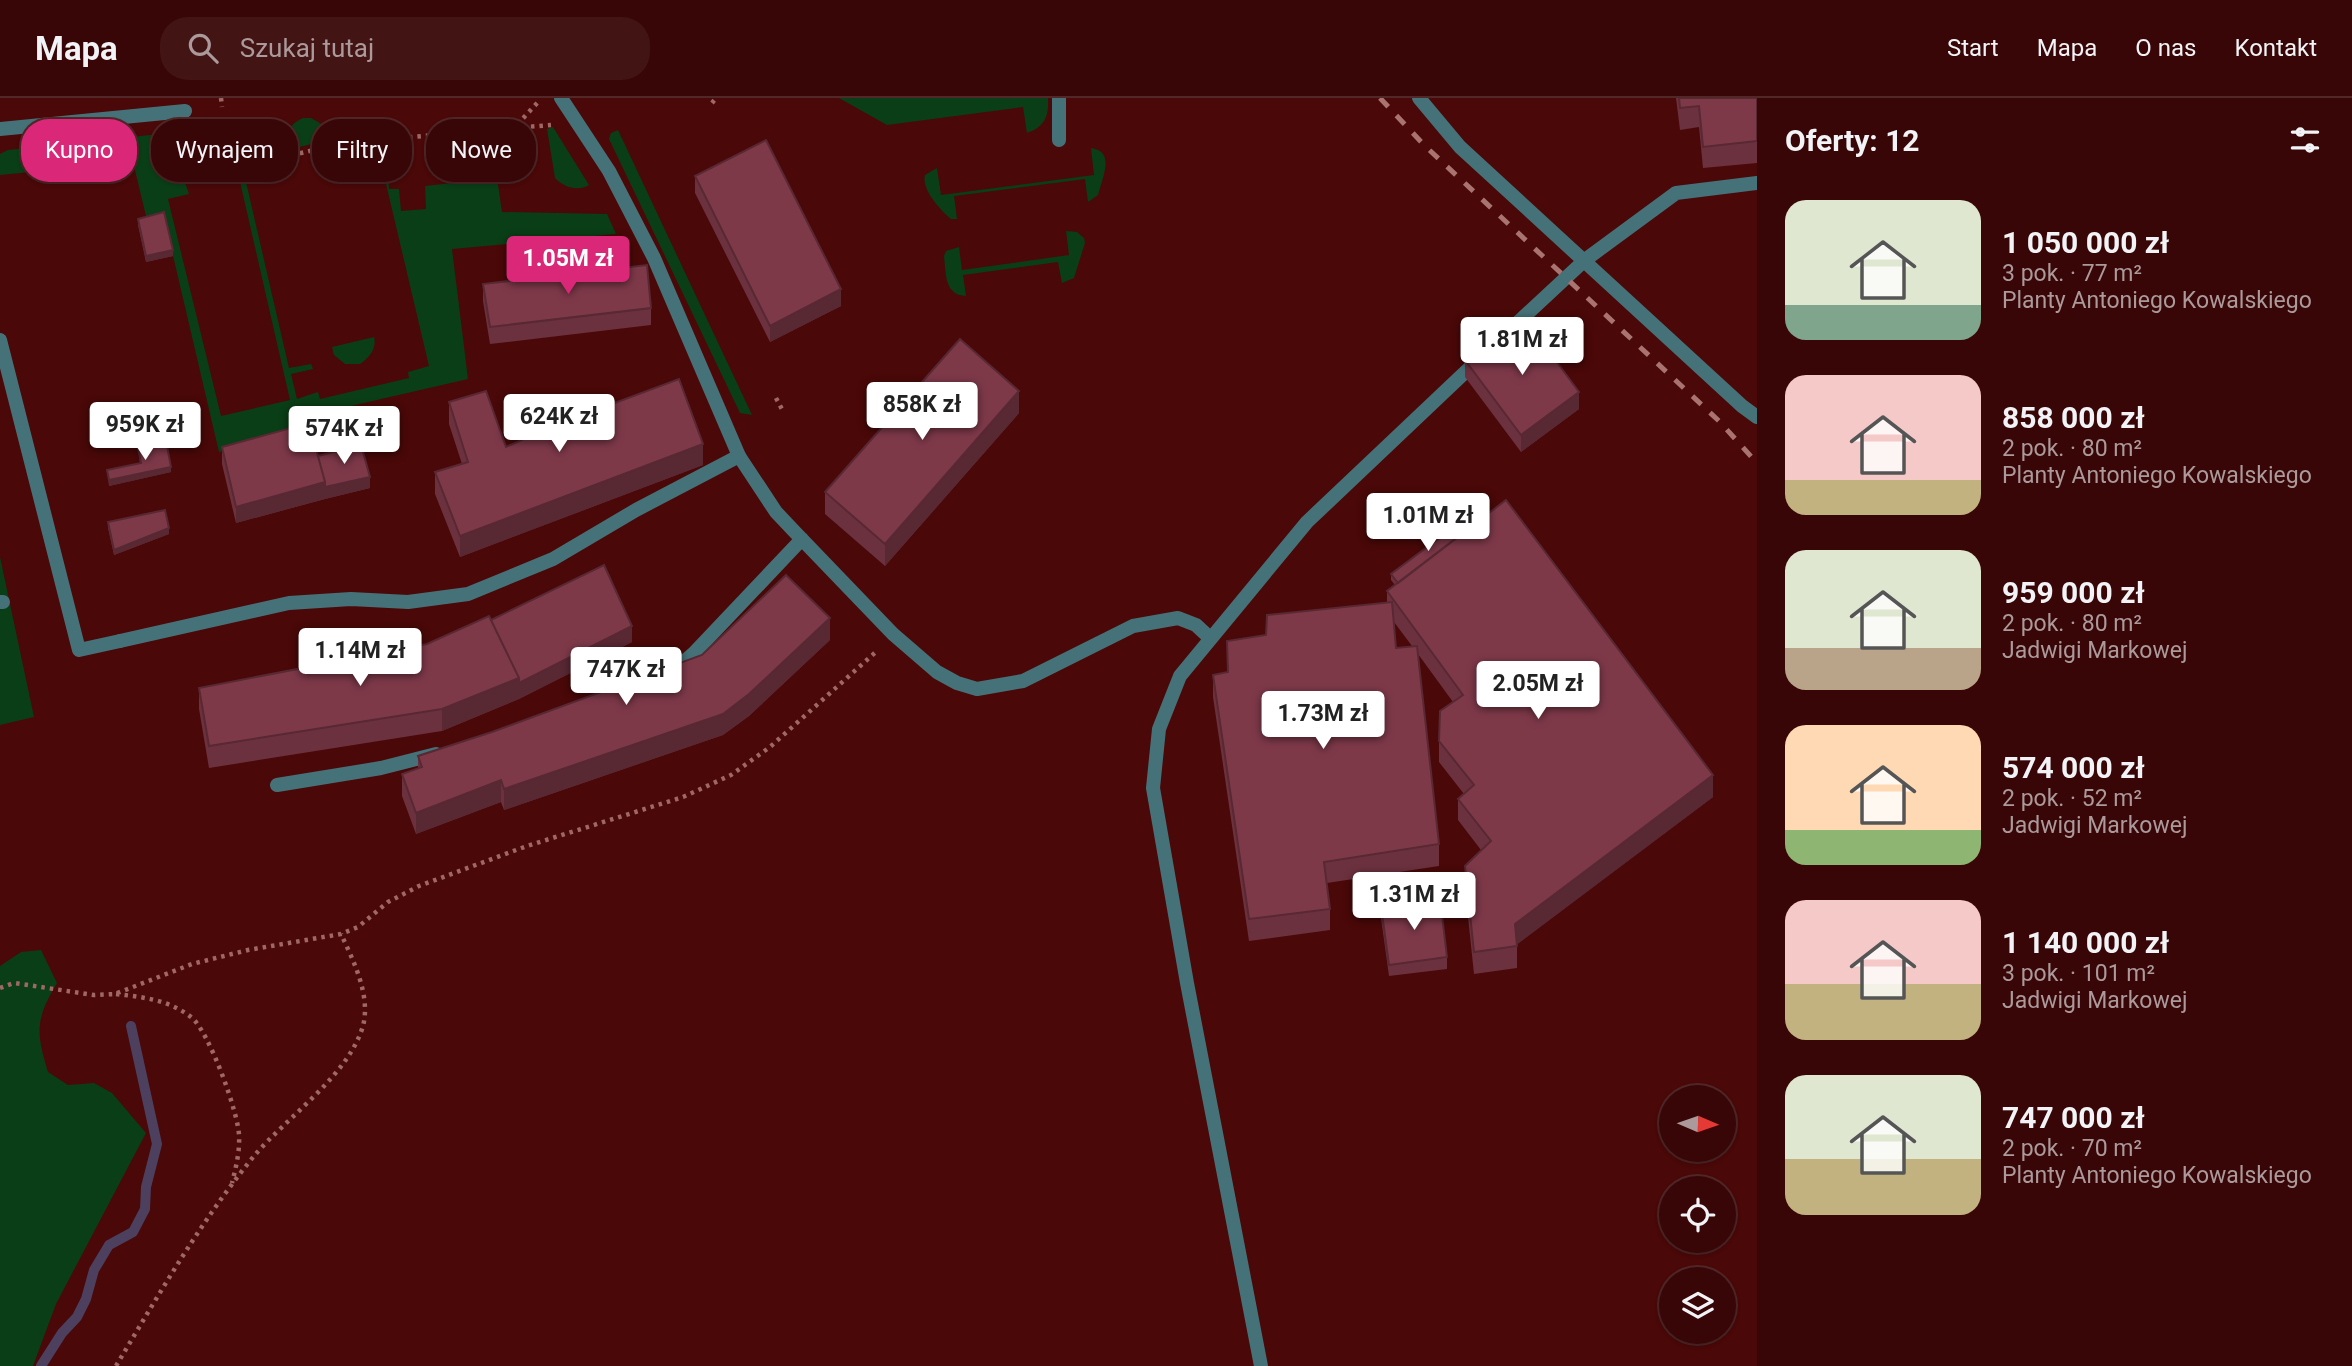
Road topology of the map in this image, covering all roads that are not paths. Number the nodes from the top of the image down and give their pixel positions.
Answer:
1 (561, 98) edge
2 (1059, 98) edge
3 (1419, 98) edge
4 (185, 111) dead end
5 (0, 129) edge
6 (1059, 140) dead end
7 (1757, 183) edge
8 (1585, 260) junction
9 (0, 340) edge
10 (1757, 416) edge
11 (739, 456) junction
12 (802, 540) junction
13 (1210, 638) junction
14 (660, 673) edge
15 (454, 747) edge
16 (277, 785) dead end
17 (1261, 1366) edge

1 - 11 street
2 - 6 street
3 - 8 street
4 - 5 street
7 - 8 street
8 - 10 street
8 - 13 street
9 - 11 street
11 - 12 street
12 - 13 street
12 - 14 street
13 - 17 street
15 - 16 street

